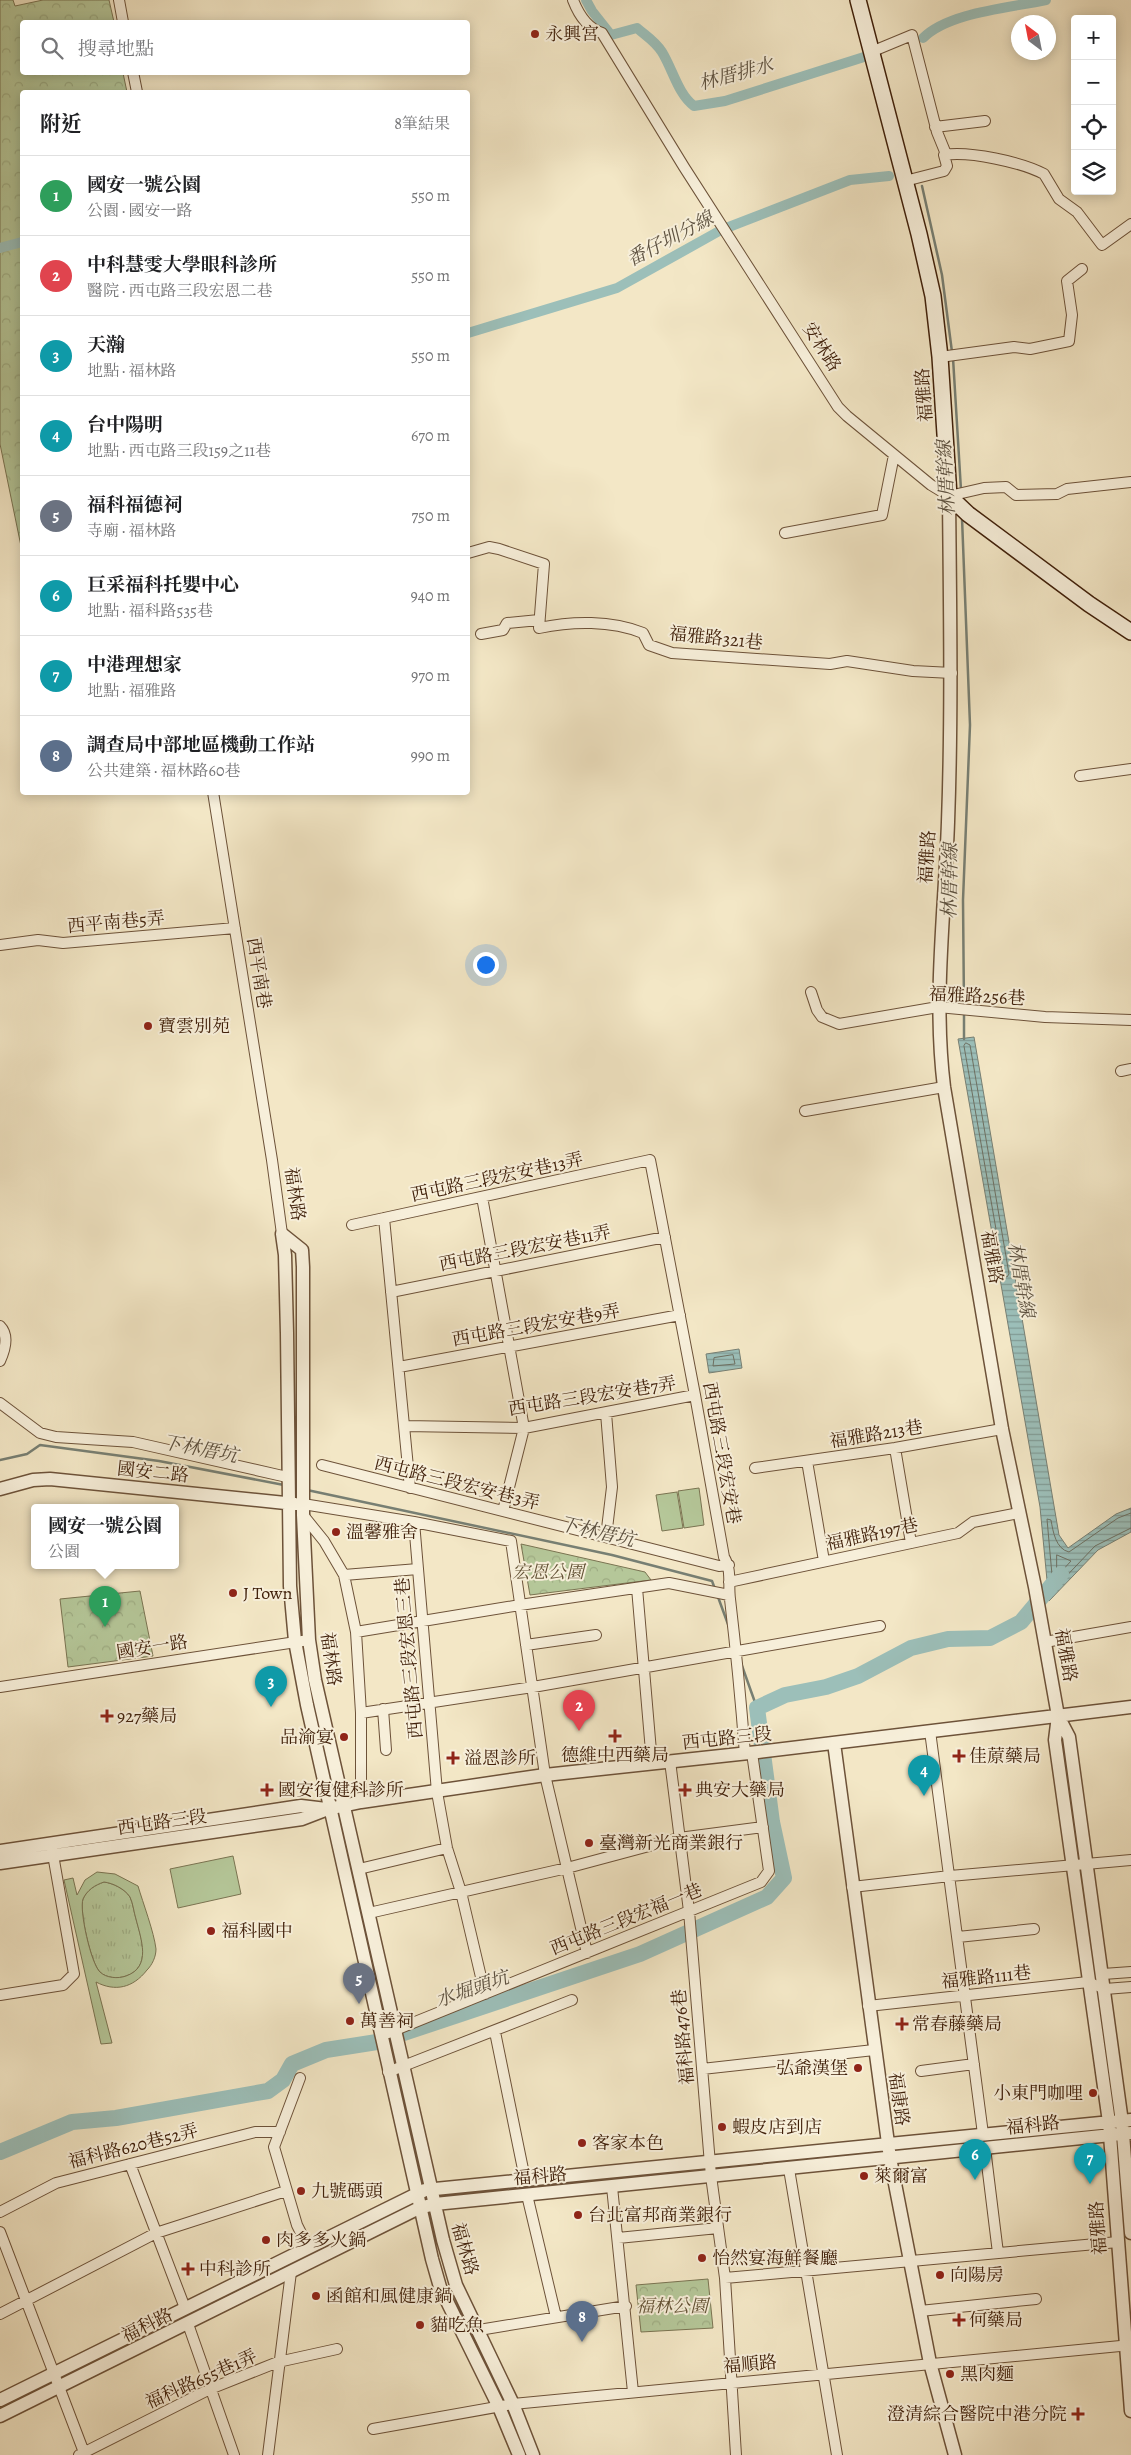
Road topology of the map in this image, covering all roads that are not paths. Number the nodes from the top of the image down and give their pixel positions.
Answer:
1 (119, 0) edge
2 (573, 0) edge
3 (858, 0) edge
4 (123, 20) edge
5 (870, 52) junction
6 (134, 75) edge
7 (137, 90) edge
8 (985, 120) dead end
9 (935, 127) junction
10 (946, 154) junction
11 (905, 181) junction
12 (1131, 224) edge
13 (1082, 269) dead end
14 (943, 357) junction
15 (894, 455) junction
16 (1131, 482) edge
17 (957, 497) junction
18 (785, 533) dead end
19 (470, 553) edge
20 (539, 620) junction
21 (1130, 629) edge
22 (481, 634) dead end
23 (952, 674) junction
24 (1131, 769) edge
25 (1080, 776) dead end
26 (213, 795) edge
27 (235, 928) junction
28 (0, 945) edge
29 (811, 992) dead end
30 (938, 1007) junction
31 (1131, 1020) edge
32 (944, 1087) junction
33 (805, 1111) dead end
34 (272, 1160) joint
35 (650, 1160) joint
36 (482, 1197) junction
37 (384, 1218) junction
38 (352, 1225) dead end
39 (282, 1234) junction
40 (664, 1237) junction
41 (495, 1271) junction
42 (391, 1292) junction
43 (680, 1315) junction
44 (0, 1326) edge
45 (509, 1347) junction
46 (0, 1360) edge
47 (399, 1367) junction
48 (695, 1395) junction
49 (0, 1403) edge
50 (606, 1412) junction
51 (404, 1426) junction
52 (524, 1428) junction
53 (1002, 1429) junction
54 (895, 1448) junction
55 (807, 1461) junction
56 (322, 1465) dead end
57 (755, 1468) dead end
58 (288, 1483) junction
59 (410, 1488) junction
60 (0, 1489) edge
61 (303, 1498) junction
62 (288, 1503) junction
63 (503, 1511) junction
64 (1019, 1513) junction
65 (414, 1522) junction
66 (606, 1537) junction
67 (911, 1543) junction
68 (824, 1561) junction
69 (729, 1565) junction
70 (418, 1569) junction
71 (344, 1575) junction
72 (729, 1582) junction
73 (637, 1588) junction
74 (729, 1596) junction
75 (520, 1605) junction
76 (422, 1620) junction
77 (880, 1626) dead end
78 (1131, 1627) edge
79 (356, 1632) junction
80 (596, 1635) dead end
81 (309, 1640) junction
82 (296, 1641) junction
83 (1045, 1642) junction
84 (526, 1645) junction
85 (737, 1652) junction
86 (643, 1668) junction
87 (0, 1687) edge
88 (533, 1687) junction
89 (429, 1702) junction
90 (1131, 1707) edge
91 (383, 1709) junction
92 (361, 1713) junction
93 (1058, 1716) junction
94 (930, 1731) junction
95 (834, 1743) junction
96 (386, 1750) dead end
97 (757, 1752) junction
98 (670, 1761) junction
99 (652, 1763) junction
100 (545, 1775) junction
101 (437, 1792) junction
102 (361, 1802) junction
103 (344, 1806) junction
104 (328, 1809) junction
105 (763, 1827) junction
106 (679, 1838) junction
107 (447, 1848) junction
108 (52, 1850) junction
109 (0, 1852) edge
110 (1131, 1860) edge
111 (1086, 1863) junction
112 (0, 1864) edge
113 (1072, 1864) junction
114 (567, 1868) junction
115 (359, 1869) junction
116 (950, 1876) junction
117 (852, 1887) junction
118 (461, 1892) junction
119 (370, 1913) junction
120 (689, 1913) junction
121 (1034, 1929) dead end
122 (958, 1937) junction
123 (587, 1953) junction
124 (1131, 1972) edge
125 (1103, 1974) junction
126 (1088, 1982) junction
127 (1131, 1987) edge
128 (1105, 1989) junction
129 (486, 1994) junction
130 (0, 1995) edge
131 (966, 1996) junction
132 (572, 2000) dead end
133 (868, 2006) junction
134 (495, 2032) junction
135 (397, 2036) junction
136 (381, 2041) junction
137 (874, 2050) junction
138 (974, 2064) junction
139 (405, 2065) junction
140 (702, 2069) junction
141 (921, 2071) dead end
142 (388, 2072) junction
143 (300, 2078) dead end
144 (1108, 2122) junction
145 (1127, 2127) edge
146 (280, 2132) junction
147 (983, 2134) junction
148 (1110, 2136) junction
149 (888, 2143) junction
150 (985, 2148) junction
151 (890, 2158) junction
152 (710, 2161) junction
153 (130, 2164) junction
154 (789, 2168) junction
155 (711, 2176) junction
156 (525, 2179) junction
157 (612, 2187) junction
158 (432, 2189) junction
159 (286, 2191) junction
160 (416, 2194) junction
161 (527, 2195) junction
162 (435, 2204) junction
163 (419, 2208) junction
164 (0, 2212) edge
165 (718, 2228) junction
166 (0, 2232) edge
167 (1131, 2233) edge
168 (156, 2234) junction
169 (618, 2238) junction
170 (1118, 2242) junction
171 (308, 2247) junction
172 (998, 2253) junction
173 (909, 2262) junction
174 (804, 2270) junction
175 (292, 2272) junction
176 (725, 2278) junction
177 (1036, 2299) dead end
178 (26, 2301) junction
179 (626, 2306) junction
180 (185, 2308) junction
181 (920, 2312) junction
182 (0, 2314) edge
183 (556, 2317) junction
184 (188, 2324) junction
185 (479, 2330) junction
186 (1128, 2345) edge
187 (337, 2349) dead end
188 (278, 2362) junction
189 (930, 2363) junction
190 (54, 2373) junction
191 (824, 2374) junction
192 (732, 2382) junction
193 (59, 2387) junction
194 (210, 2389) junction
195 (633, 2392) junction
196 (0, 2400) edge
197 (513, 2404) junction
198 (499, 2407) junction
199 (1131, 2411) edge
200 (0, 2416) edge
201 (373, 2429) dead end
202 (83, 2454) edge
203 (234, 2455) edge
204 (268, 2455) edge
205 (519, 2455) edge
206 (534, 2455) edge
207 (736, 2455) edge
208 (837, 2455) edge
209 (955, 2455) edge

1 - 4 street
2 - 15 street, 安林路
3 - 5 main road, 福雅路
5 - 9 street
5 - 11 main road, 福雅路
6 - 7 street
8 - 9 street
9 - 10 street
10 - 11 street
10 - 12 street
11 - 14 main road, 福雅路
13 - 14 street
14 - 17 main road, 福雅路
15 - 17 street, 安林路
15 - 18 street
16 - 17 street
17 - 21 main road, 安林路
17 - 23 street, 福雅路
19 - 20 street
20 - 22 street
20 - 23 street, 福雅路321巷
23 - 30 street, 福雅路
24 - 25 street
26 - 27 street, 西平南巷
27 - 28 street, 西平南巷5弄
27 - 34 street, 西平南巷
29 - 30 street, 福雅路256巷
30 - 31 street, 福雅路256巷
30 - 32 street, 福雅路
32 - 33 street
32 - 53 street, 福雅路
34 - 39 street, 福林路
35 - 36 street, 西屯路三段宏安巷13弄
35 - 40 street, 西屯路三段宏安巷
36 - 37 street, 西屯路三段宏安巷13弄
36 - 41 street
37 - 38 street, 西屯路三段宏安巷13弄
37 - 42 street
39 - 58 street, 福林路
39 - 61 street, 福林路
40 - 41 street, 西屯路三段宏安巷11弄
40 - 43 street, 西屯路三段宏安巷
41 - 42 street, 西屯路三段宏安巷11弄
41 - 45 street
42 - 47 street
43 - 45 street, 西屯路三段宏安巷9弄
43 - 48 street, 西屯路三段宏安巷
44 - 46 street
45 - 47 street, 西屯路三段宏安巷9弄
45 - 52 street
47 - 51 street
48 - 50 street, 西屯路三段宏安巷7弄
48 - 69 street, 西屯路三段宏安巷
49 - 58 street
50 - 52 street, 西屯路三段宏安巷7弄
50 - 66 street
51 - 52 street, 西屯路三段宏安巷7弄
51 - 59 street
52 - 63 street
53 - 54 street, 福雅路213巷
53 - 64 street, 福雅路
54 - 55 street, 福雅路213巷
54 - 67 street
55 - 57 street, 福雅路213巷
55 - 68 street
56 - 59 street, 西屯路三段宏安巷3弄
58 - 62 street, 福林路
59 - 63 street, 西屯路三段宏安巷3弄
60 - 62 street, 國安二路
61 - 62 street, 國安二路
61 - 65 street
61 - 71 street
61 - 81 street, 福林路
62 - 82 street, 福林路
63 - 66 street, 西屯路三段宏安巷3弄
64 - 67 street, 福雅路197巷
64 - 83 street, 福雅路
65 - 70 street, 西屯路三段宏恩三巷
65 - 75 street
66 - 69 street, 西屯路三段宏安巷3弄
67 - 68 street, 福雅路197巷
68 - 72 street, 福雅路197巷
69 - 72 street, 西屯路三段宏安巷
70 - 71 street
70 - 76 street, 西屯路三段宏恩三巷
71 - 79 street
72 - 74 street, 西屯路三段宏安巷
73 - 74 street
73 - 75 street
73 - 86 street
74 - 85 street, 西屯路三段宏安巷
75 - 76 street
75 - 84 street
76 - 79 street
76 - 89 street, 西屯路三段宏恩三巷
77 - 85 street
78 - 83 street
79 - 92 street
80 - 84 street
81 - 82 street, 國安一路
81 - 103 street, 福林路
82 - 87 street, 國安一路
82 - 104 street, 福林路
83 - 93 street, 福雅路
84 - 88 street
85 - 86 street
85 - 97 street, 西屯路三段宏安巷
86 - 88 street
86 - 99 street
88 - 89 street
88 - 100 street
89 - 91 street
89 - 101 street, 西屯路三段宏恩三巷
90 - 93 street, 西屯路三段
91 - 92 street
91 - 96 street
92 - 102 street
93 - 94 street, 西屯路三段
93 - 111 street, 福雅路
93 - 113 street, 福雅路
94 - 95 street, 西屯路三段
94 - 116 street
95 - 97 street, 西屯路三段
95 - 117 street, 福康路
97 - 98 street, 西屯路三段
97 - 105 street, 西屯路三段宏福一巷
98 - 99 street, 西屯路三段
98 - 106 street, 福科路476巷
99 - 100 street, 西屯路三段
100 - 101 street, 西屯路三段
100 - 114 street
101 - 102 street, 西屯路三段
101 - 107 street, 西屯路三段宏恩三巷
102 - 103 street, 西屯路三段
103 - 104 street, 西屯路三段
103 - 115 street, 福林路
104 - 108 street, 西屯路三段
104 - 136 street, 福林路
105 - 106 street
105 - 120 street, 西屯路三段宏福一巷
106 - 114 street
106 - 120 street, 福科路476巷
107 - 115 street
107 - 118 street, 西屯路三段宏恩三巷
108 - 109 street, 西屯路三段
108 - 112 street, 西屯路三段
108 - 130 street
110 - 111 street
111 - 113 street
111 - 125 street, 福雅路
113 - 116 street
113 - 126 street, 福雅路
114 - 118 street
114 - 123 street
115 - 119 street, 福林路
116 - 117 street
116 - 122 street
117 - 133 street, 福康路
118 - 119 street
118 - 129 street, 西屯路三段宏恩三巷
119 - 135 street, 福林路
120 - 123 street, 西屯路三段宏福一巷
120 - 140 street, 福科路476巷
121 - 122 street
122 - 131 street
123 - 129 street, 西屯路三段宏福一巷
124 - 125 street
125 - 128 street, 福雅路
126 - 128 street, 福雅路111巷
126 - 131 street, 福雅路111巷
126 - 144 street, 福雅路
127 - 128 street
128 - 145 street, 福雅路
129 - 135 street, 西屯路三段宏福一巷
131 - 133 street, 福雅路111巷
131 - 138 street
132 - 134 street
133 - 137 street, 福康路
134 - 139 street
134 - 156 street
135 - 136 street, 西屯路三段宏福一巷
135 - 139 street, 福林路
136 - 142 street, 福林路
137 - 140 street
137 - 149 street, 福康路
138 - 141 street
138 - 147 street
139 - 142 street
139 - 158 street, 福林路
140 - 152 street, 福科路476巷
142 - 160 street, 福林路
143 - 146 street
144 - 145 street, 福科路
144 - 147 street, 福科路
144 - 148 street, 福雅路
145 - 148 street, 福科路
145 - 167 street, 福雅路
146 - 153 street, 福科路620巷52弄
146 - 159 street
147 - 149 street, 福科路
148 - 150 street, 福科路
148 - 170 street, 福雅路
149 - 151 street, 福康路
149 - 152 street, 福科路
150 - 151 street, 福科路
150 - 172 street
151 - 154 street, 福科路
151 - 173 street, 福康路
152 - 155 street, 福科路476巷
152 - 156 street, 福科路
153 - 164 street, 福科路620巷52弄
153 - 168 street
154 - 155 street, 福科路
154 - 174 street
155 - 157 street, 福科路
155 - 165 street, 福科路476巷
156 - 158 street, 福科路
157 - 161 street, 福科路
157 - 169 street
158 - 160 street, 福科路
158 - 162 street, 福林路
159 - 168 street
159 - 171 street
160 - 163 street, 福林路
160 - 171 street, 福科路
161 - 162 street, 福科路
161 - 183 street
162 - 163 street, 福科路
162 - 185 street, 福林路
163 - 175 street, 福科路
163 - 198 street, 福林路
165 - 169 street
165 - 176 street, 福科路476巷
166 - 178 street
168 - 178 street
168 - 180 street
169 - 179 street
170 - 172 street
170 - 186 street, 福雅路
171 - 180 street, 福科路
172 - 173 street
173 - 174 street
173 - 181 street, 福康路
174 - 176 street
174 - 191 street
175 - 184 street, 福科路
175 - 188 street
176 - 192 street, 福科路476巷
177 - 181 street
178 - 182 street
178 - 190 street
179 - 183 street
179 - 195 street
180 - 190 street, 福科路
181 - 189 street, 福康路
183 - 185 street
184 - 193 street, 福科路
184 - 194 street
185 - 197 street, 福林路
186 - 189 street, 福順路
186 - 199 street, 福雅路
187 - 188 street, 福科路655巷1弄
188 - 194 street, 福科路655巷1弄
188 - 204 street
189 - 191 street, 福順路
189 - 209 street, 福康路
190 - 193 street
190 - 196 street, 福科路
191 - 192 street, 福順路
191 - 208 street
192 - 195 street, 福順路
192 - 207 street, 福科路476巷
193 - 200 street, 福科路
193 - 202 street
194 - 202 street, 福科路655巷1弄
194 - 203 street
195 - 197 street, 福順路
197 - 198 street, 福順路
197 - 206 street, 福林路
198 - 201 street, 福順路
198 - 205 street, 福林路

